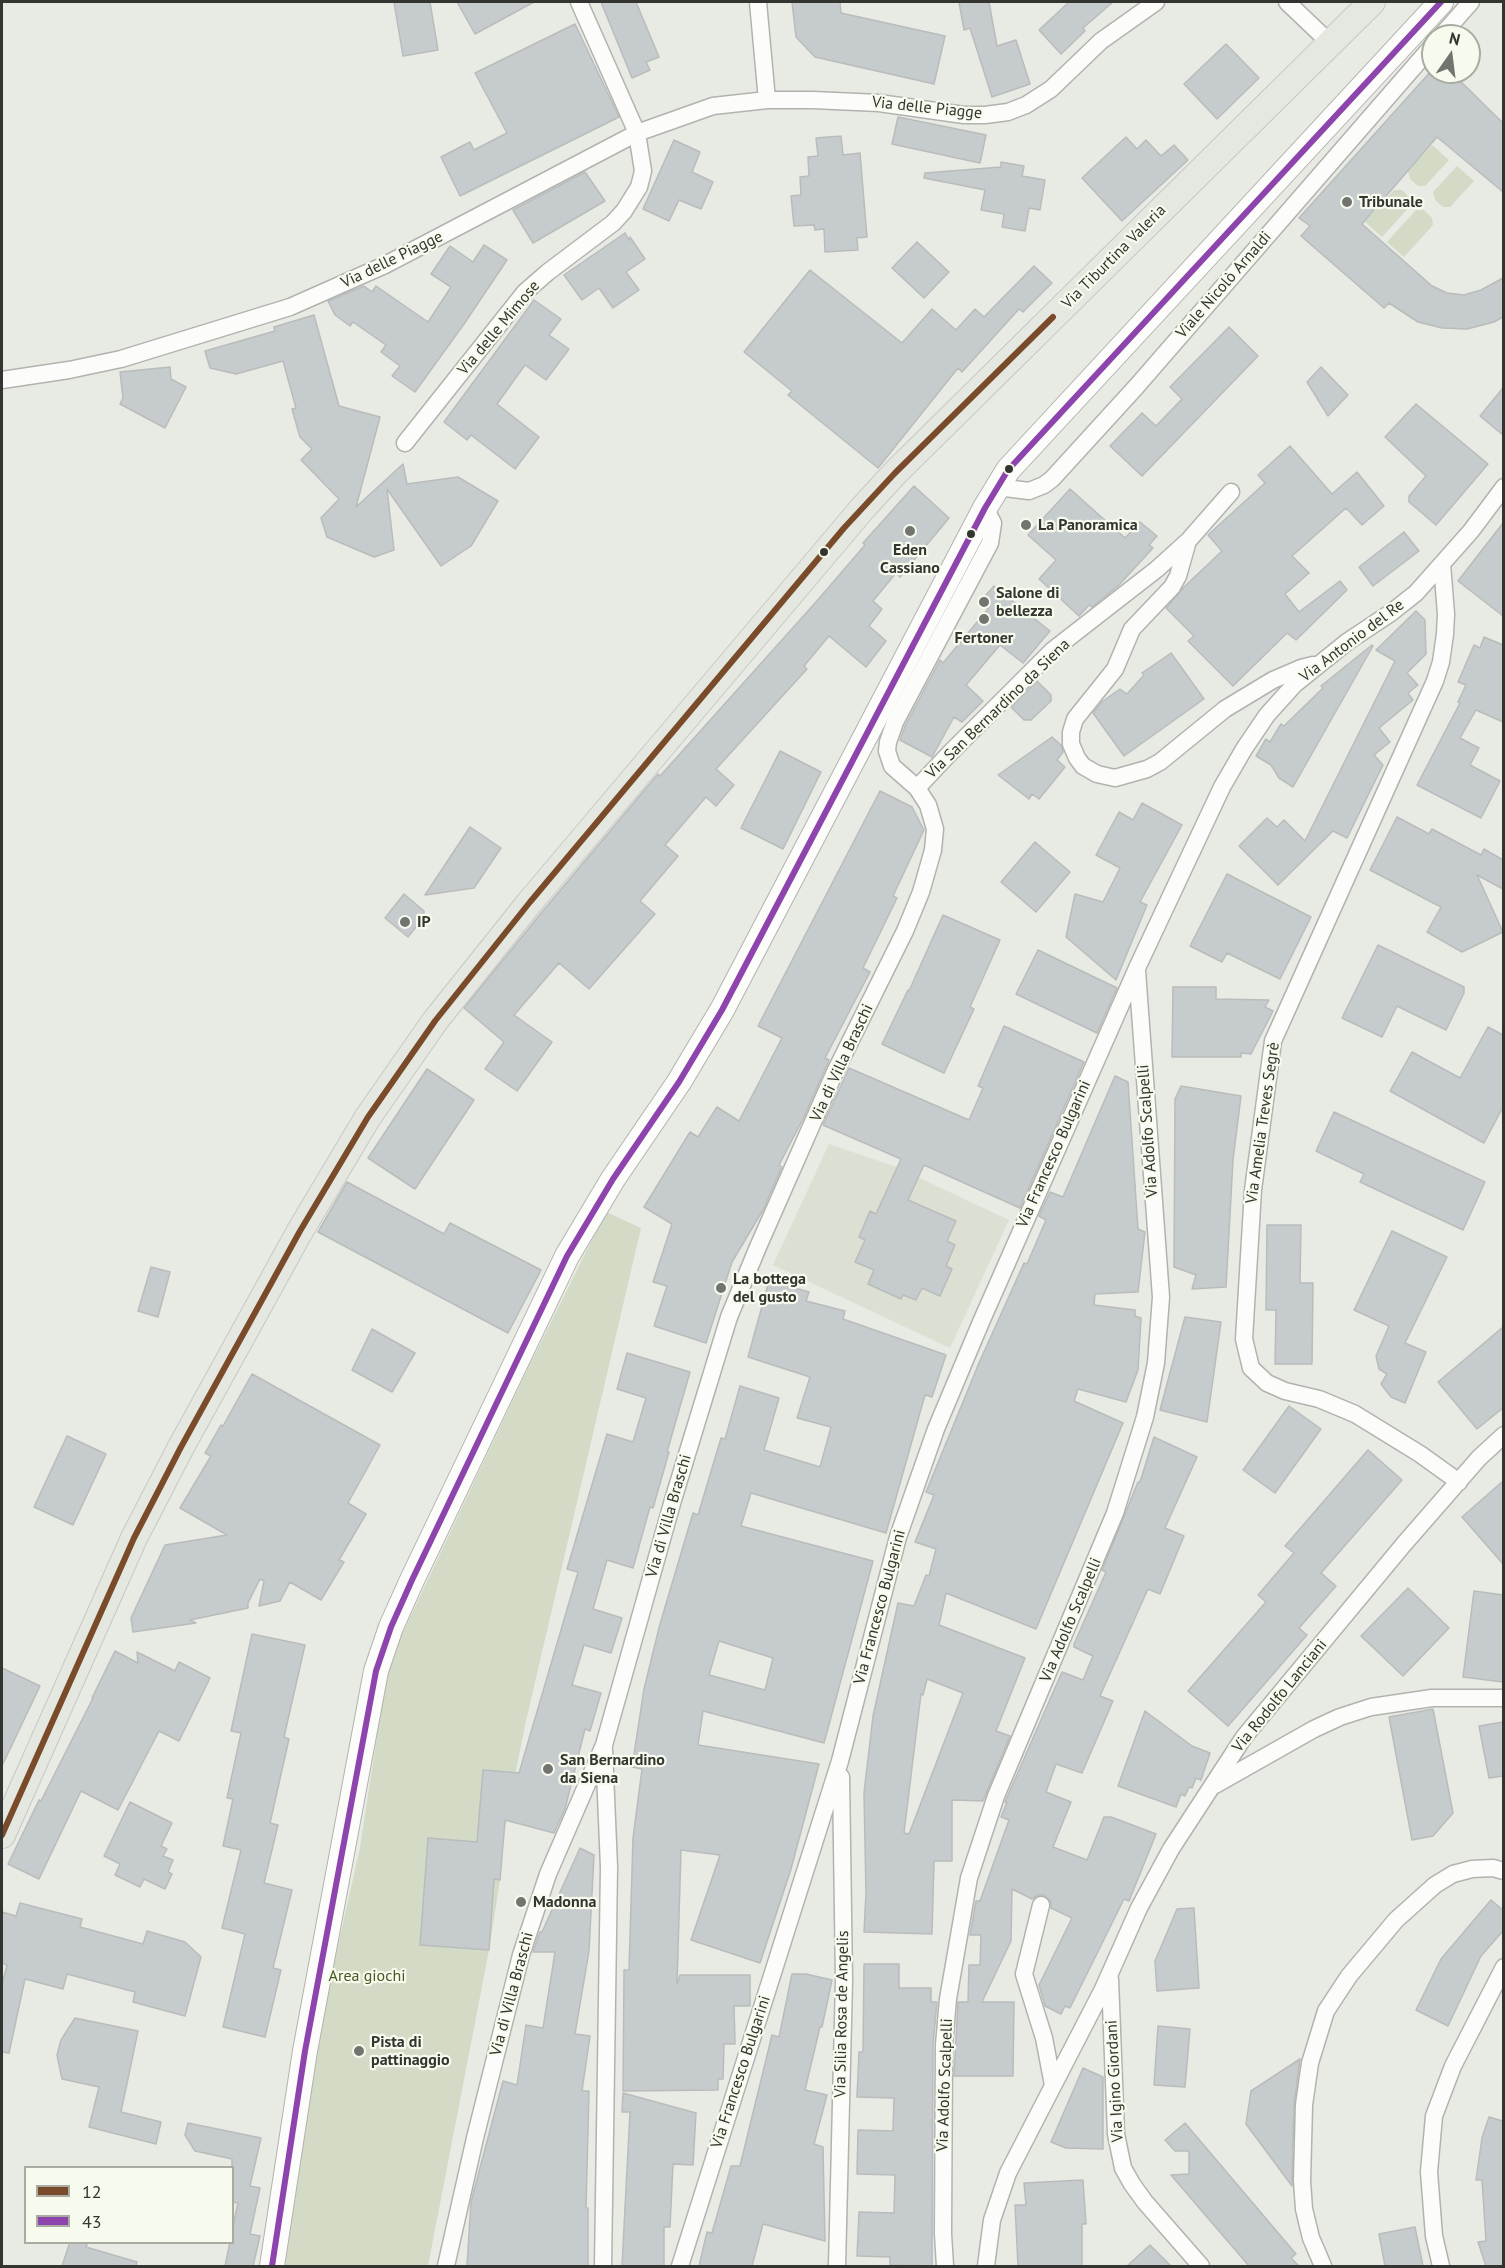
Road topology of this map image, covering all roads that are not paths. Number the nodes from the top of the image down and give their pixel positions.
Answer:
1 (579, 2) edge
2 (758, 2) edge
3 (1156, 2) edge
4 (1287, 2) edge
5 (1372, 2) edge
6 (1441, 2) edge
7 (1471, 2) edge
8 (1452, 24) edge
9 (1325, 47) junction
10 (1421, 59) edge
11 (767, 100) junction
12 (637, 133) junction
13 (2, 380) edge
14 (405, 443) dead end
15 (1503, 487) edge
16 (1231, 492) dead end
17 (991, 498) junction
18 (1188, 541) junction
19 (1442, 564) junction
20 (1320, 664) junction
21 (917, 788) junction
22 (1137, 968) junction
23 (1503, 1434) edge
24 (1459, 1482) junction
25 (1503, 1698) edge
26 (604, 1745) junction
27 (840, 1761) junction
28 (1213, 1786) junction
29 (2, 1835) edge
30 (1503, 1871) edge
31 (1041, 1905) dead end
32 (1503, 1967) edge
33 (1109, 1975) junction
34 (1053, 2085) junction
35 (272, 2266) edge
36 (446, 2266) edge
37 (603, 2266) edge
38 (680, 2266) edge
39 (837, 2266) edge
40 (945, 2266) edge
41 (986, 2266) edge
42 (1201, 2266) edge
43 (1323, 2266) edge
44 (1441, 2266) edge

1 - 12 street, Via delle Mimose
2 - 11 street
3 - 11 street, Via delle Piagge
4 - 9 street
5 - 9 main road, Via Tiburtina Valeria
6 - 17 street
7 - 8 street
9 - 29 main road, Via Tiburtina Valeria
10 - 17 street, Viale Nicolò Arnaldi
11 - 12 street, Via delle Piagge
12 - 13 street, Via delle Piagge
12 - 14 street, Via delle Mimose
15 - 19 street, Via Antonio del Re
16 - 18 street, Via San Bernardino da Siena
17 - 21 street, Via San Bernardino da Siena
17 - 35 street
18 - 20 street, Via San Bernardino da Siena
18 - 21 street, Via San Bernardino da Siena
19 - 20 street, Via Antonio del Re
19 - 24 street, Via Amelia Treves Segrè
20 - 22 street, Via Antonio del Re
21 - 26 street, Via di Villa Braschi
22 - 27 street, Via Francesco Bulgarini
22 - 40 street, Via Adolfo Scalpelli
23 - 24 street, Via Rodolfo Lanciani
24 - 28 street, Via Rodolfo Lanciani
25 - 28 street
26 - 36 street, Via di Villa Braschi
26 - 37 street
27 - 38 street, Via Francesco Bulgarini
27 - 39 street, Via Silia Rosa de Angelis
28 - 33 street, Via Rodolfo Lanciani
30 - 43 street
31 - 34 street
32 - 44 street
33 - 34 street, Via Rodolfo Lanciani
33 - 42 street, Via Igino Giordani
34 - 41 street, Via Rodolfo Lanciani

